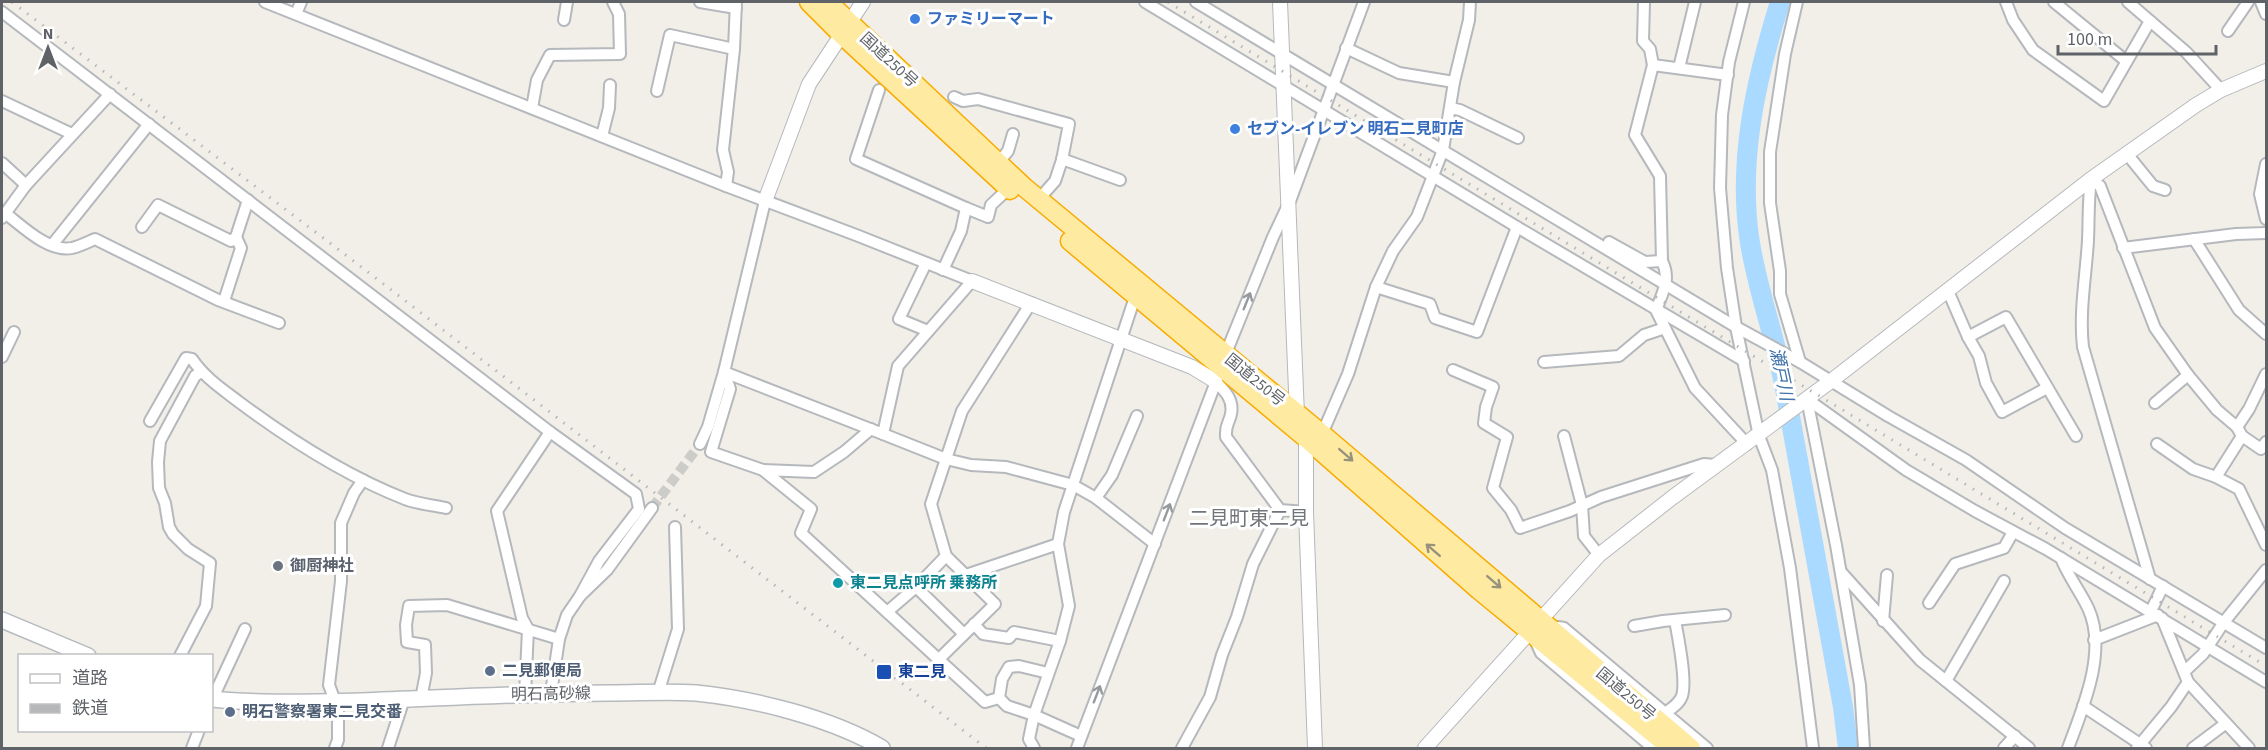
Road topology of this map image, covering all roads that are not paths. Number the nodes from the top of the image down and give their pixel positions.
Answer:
1 (265, 2) edge
2 (301, 2) edge
3 (567, 2) edge
4 (613, 2) edge
5 (700, 2) edge
6 (809, 2) edge
7 (828, 2) edge
8 (863, 2) edge
9 (1145, 2) edge
10 (1197, 2) edge
11 (1280, 2) edge
12 (1364, 2) edge
13 (1470, 2) edge
14 (1644, 2) edge
15 (1695, 2) edge
16 (1743, 2) edge
17 (1797, 2) edge
18 (2006, 2) edge
19 (2054, 2) edge
20 (2128, 2) edge
21 (2248, 2) edge
22 (2261, 2) edge
23 (736, 5) edge
24 (2, 12) edge
25 (296, 14) junction
26 (2266, 14) edge
27 (564, 20) dead end
28 (2150, 21) junction
29 (845, 29) junction
30 (2229, 31) dead end
31 (1346, 48) junction
32 (734, 49) junction
33 (1283, 54) junction
34 (2126, 61) junction
35 (1653, 65) junction
36 (1679, 69) junction
37 (2266, 71) edge
38 (1728, 75) junction
39 (1454, 82) junction
40 (610, 85) dead end
41 (1331, 85) junction
42 (1284, 87) junction
43 (879, 90) dead end
44 (2222, 90) junction
45 (657, 91) dead end
46 (110, 94) junction
47 (954, 96) dead end
48 (2, 101) edge
49 (532, 108) junction
50 (1450, 108) junction
51 (1323, 110) junction
52 (149, 124) junction
53 (72, 134) junction
54 (1013, 134) dead end
55 (602, 136) junction
56 (1518, 138) dead end
57 (1443, 150) junction
58 (2127, 154) junction
59 (1062, 159) junction
60 (2, 163) edge
61 (999, 163) junction
62 (2266, 164) edge
63 (1433, 175) junction
64 (2091, 179) junction
65 (1120, 180) dead end
66 (26, 185) junction
67 (726, 186) junction
68 (1008, 189) junction
69 (2165, 190) dead end
70 (1039, 199) junction
71 (248, 200) junction
72 (765, 201) junction
73 (1290, 201) junction
74 (966, 208) junction
75 (3, 216) edge
76 (2266, 219) edge
77 (142, 227) dead end
78 (1517, 227) junction
79 (2266, 233) edge
80 (236, 237) junction
81 (2194, 239) junction
82 (1609, 242) dead end
83 (52, 245) junction
84 (2123, 248) junction
85 (1662, 261) junction
86 (926, 263) junction
87 (943, 270) junction
88 (972, 281) junction
89 (1666, 285) junction
90 (1376, 287) junction
91 (1948, 291) junction
92 (1135, 297) junction
93 (224, 301) junction
94 (1030, 303) junction
95 (1656, 310) junction
96 (279, 323) dead end
97 (1737, 327) junction
98 (1665, 328) junction
99 (928, 331) junction
100 (14, 332) dead end
101 (2266, 334) edge
102 (1968, 337) junction
103 (1122, 338) junction
104 (2, 357) edge
105 (1544, 362) dead end
106 (1744, 362) junction
107 (1800, 362) junction
108 (1220, 368) junction
109 (1453, 370) dead end
110 (201, 372) junction
111 (724, 372) junction
112 (2266, 374) edge
113 (2188, 375) junction
114 (1831, 381) junction
115 (2047, 388) junction
116 (1807, 399) junction
117 (2155, 403) dead end
118 (1295, 412) junction
119 (1137, 416) dead end
120 (150, 421) dead end
121 (871, 429) junction
122 (550, 432) junction
123 (2240, 432) junction
124 (884, 434) junction
125 (1314, 436) junction
126 (1564, 436) dead end
127 (1759, 436) junction
128 (2076, 436) dead end
129 (2266, 442) edge
130 (700, 444) tunnel mouth
131 (1747, 444) junction
132 (2157, 444) dead end
133 (946, 459) junction
134 (1715, 465) junction
135 (763, 470) junction
136 (2216, 477) junction
137 (363, 480) junction
138 (1073, 485) junction
139 (1096, 498) junction
140 (1582, 505) junction
141 (446, 508) dead end
142 (652, 508) tunnel mouth
143 (1280, 510) junction
144 (1306, 512) junction
145 (675, 527) dead end
146 (2013, 532) junction
147 (1058, 544) junction
148 (1155, 544) junction
149 (2266, 545) edge
150 (1599, 555) junction
151 (946, 556) junction
152 (2061, 558) junction
153 (2266, 570) edge
154 (1841, 573) junction
155 (966, 575) junction
156 (1887, 575) dead end
157 (2150, 579) junction
158 (2004, 581) dead end
159 (2163, 586) junction
160 (916, 587) junction
161 (580, 596) junction
162 (1929, 603) dead end
163 (887, 612) junction
164 (1725, 615) dead end
165 (2157, 615) junction
166 (2, 620) edge
167 (1675, 620) junction
168 (1883, 621) junction
169 (2224, 622) junction
170 (974, 624) junction
171 (1634, 626) dead end
172 (1535, 627) junction
173 (245, 629) dead end
174 (528, 629) junction
175 (964, 634) junction
176 (559, 639) junction
177 (2094, 639) junction
178 (1060, 641) junction
179 (2208, 646) junction
180 (2266, 648) edge
181 (83, 654) edge
182 (181, 654) edge
183 (939, 659) junction
184 (1048, 673) junction
185 (2187, 676) junction
186 (1946, 681) junction
187 (2266, 682) edge
188 (551, 693) junction
189 (658, 693) junction
190 (525, 694) junction
191 (213, 698) edge
192 (999, 698) junction
193 (404, 699) junction
194 (421, 699) junction
195 (213, 700) edge
196 (334, 701) junction
197 (2083, 706) junction
198 (1665, 713) junction
199 (1034, 715) junction
200 (2225, 724) junction
201 (198, 732) edge
202 (2014, 736) junction
203 (1079, 745) edge
204 (2206, 745) edge
205 (2141, 747) edge
206 (192, 748) edge
207 (335, 748) edge
208 (388, 748) edge
209 (882, 748) edge
210 (1034, 748) edge
211 (1182, 748) edge
212 (1315, 748) edge
213 (1425, 748) edge
214 (1653, 748) edge
215 (1671, 748) edge
216 (1691, 748) edge
217 (1707, 748) edge
218 (1813, 748) edge
219 (1864, 748) edge
220 (2004, 748) edge
221 (2029, 748) edge
222 (2068, 748) edge
223 (2193, 748) edge
224 (2249, 748) edge

1 - 25 street
2 - 25 street
3 - 27 street
4 - 49 street
5 - 23 street
6 - 29 highway, 国道250号
7 - 29 highway, 国道250号
8 - 29 street
9 - 42 street
10 - 33 street
11 - 33 street
12 - 31 street
13 - 39 street
14 - 35 street
15 - 36 street
16 - 38 street
17 - 107 street
18 - 34 street
19 - 34 street
20 - 28 street
21 - 30 street
22 - 26 street
23 - 32 street
24 - 46 street
25 - 49 street
28 - 34 street
28 - 44 street
29 - 61 highway, 国道250号
29 - 68 highway, 国道250号
29 - 72 street
31 - 39 street
31 - 41 street
32 - 45 street
32 - 67 street
33 - 41 street
33 - 42 street
35 - 36 street
35 - 85 street
36 - 38 street
37 - 44 street
38 - 97 street
39 - 50 street
40 - 55 street
41 - 51 street
41 - 57 street
42 - 51 street
42 - 73 street
43 - 74 street
44 - 58 street
46 - 52 street
46 - 53 street
47 - 59 street
48 - 53 street
49 - 55 street
50 - 56 street
50 - 57 street
51 - 63 street
51 - 73 street
52 - 71 street
52 - 83 street
53 - 66 street
54 - 61 street
55 - 67 street
57 - 63 street
57 - 89 street
58 - 64 street
58 - 69 street
59 - 65 street
59 - 70 street
60 - 66 street
61 - 70 highway, 国道250号
62 - 76 street
63 - 78 street
63 - 90 street
64 - 84 street
64 - 91 street
64 - 157 street
66 - 75 street
67 - 72 street
68 - 74 street
68 - 92 highway, 国道250号
70 - 108 highway, 国道250号
71 - 80 street
71 - 122 street
72 - 86 street
72 - 111 street
108 -> 73 street
73 - 118 street
74 - 87 street
75 - 83 street
77 - 80 street
78 - 90 street
78 - 95 street
79 - 81 street
80 - 93 street
81 - 84 street
81 - 101 street
82 - 85 street
83 - 93 street
84 - 113 street
85 - 89 street
86 - 87 street
86 - 99 street
87 - 88 street
88 - 94 street
88 - 99 street
89 - 95 street
89 - 97 street
90 - 125 street
91 - 102 street
91 - 114 street
92 - 103 street
92 - 108 highway, 国道250号
93 - 96 street
94 - 103 street
94 - 133 street
95 - 98 street
95 - 106 street
97 - 106 street
97 - 107 street
98 - 105 street
98 - 131 street
99 - 124 street
100 - 104 street
102 - 115 street
102 - 115 street
103 - 108 street
103 - 138 street
106 - 127 street
107 - 114 street
108 - 118 highway, 国道250号
108 - 125 highway, 国道250号
108 - 143 street
148 -> 108 street
109 - 140 street
110 - 120 street
110 - 137 street
110 - 182 street
111 - 121 street
111 - 130 street
111 - 135 street
112 - 123 street
113 - 117 street
113 - 123 street
114 - 116 street
114 - 157 street
115 - 128 street
116 - 127 street
116 - 146 street
116 - 154 street
118 - 125 highway, 国道250号
119 - 139 street
121 - 124 street
121 - 135 street
122 - 161 street
122 - 174 street
123 - 129 street
123 - 136 street
124 - 133 street
125 - 144 street
125 - 172 highway, 国道250号
126 - 140 street
127 - 131 street
127 - 218 street
131 - 134 street
132 - 136 street
133 - 138 street
133 - 151 street
134 - 140 street
134 - 150 street
135 - 163 street
136 - 149 street
137 - 141 street
137 - 196 street
138 - 139 street
138 - 147 street
139 - 148 street
140 - 150 street
142 - 161 street
143 - 144 street
143 - 211 street
144 - 212 street
145 - 189 street
146 - 152 street
146 - 162 street
147 - 155 street
147 - 178 street
203 -> 148 street
150 - 172 street
151 - 155 street
151 - 160 street
152 - 165 street
152 - 177 street
153 - 169 street
154 - 168 street
154 - 219 street
155 - 170 street
156 - 168 street
157 - 159 street
158 - 186 street
159 - 165 street
159 - 169 street
160 - 163 street
160 - 175 street
161 - 176 street
163 - 183 street
164 - 167 street
165 - 177 street
165 - 179 street
165 - 185 street
166 - 181 main road
167 - 171 street
167 - 198 street
168 - 186 street
169 - 179 street
169 - 180 street
170 - 175 street
170 - 178 street
172 - 198 street
172 - 213 street
172 - 214 street
172 - 215 highway, 国道250号
172 - 216 highway, 国道250号
173 - 191 street
174 - 176 street
174 - 190 street
174 - 194 street
175 - 183 street
176 - 188 street
177 - 197 street
178 - 184 street
179 - 185 street
179 - 187 street
183 - 192 street
184 - 192 street
184 - 199 street
185 - 200 street
185 - 205 street
186 - 202 street
188 - 189 main road, 明石高砂線
188 - 190 main road, 明石高砂線
189 - 209 main road, 明石高砂線
190 - 194 main road, 明石高砂線
192 - 199 street
193 - 194 main road, 明石高砂線
193 - 196 main road, 明石高砂線
193 - 208 street
195 - 196 main road, 明石高砂線
196 - 207 street
197 - 205 street
197 - 222 street
198 - 217 street
199 - 203 street
199 - 210 street
200 - 204 street
200 - 224 street
201 - 206 street
202 - 220 street
202 - 221 street
204 - 223 street

